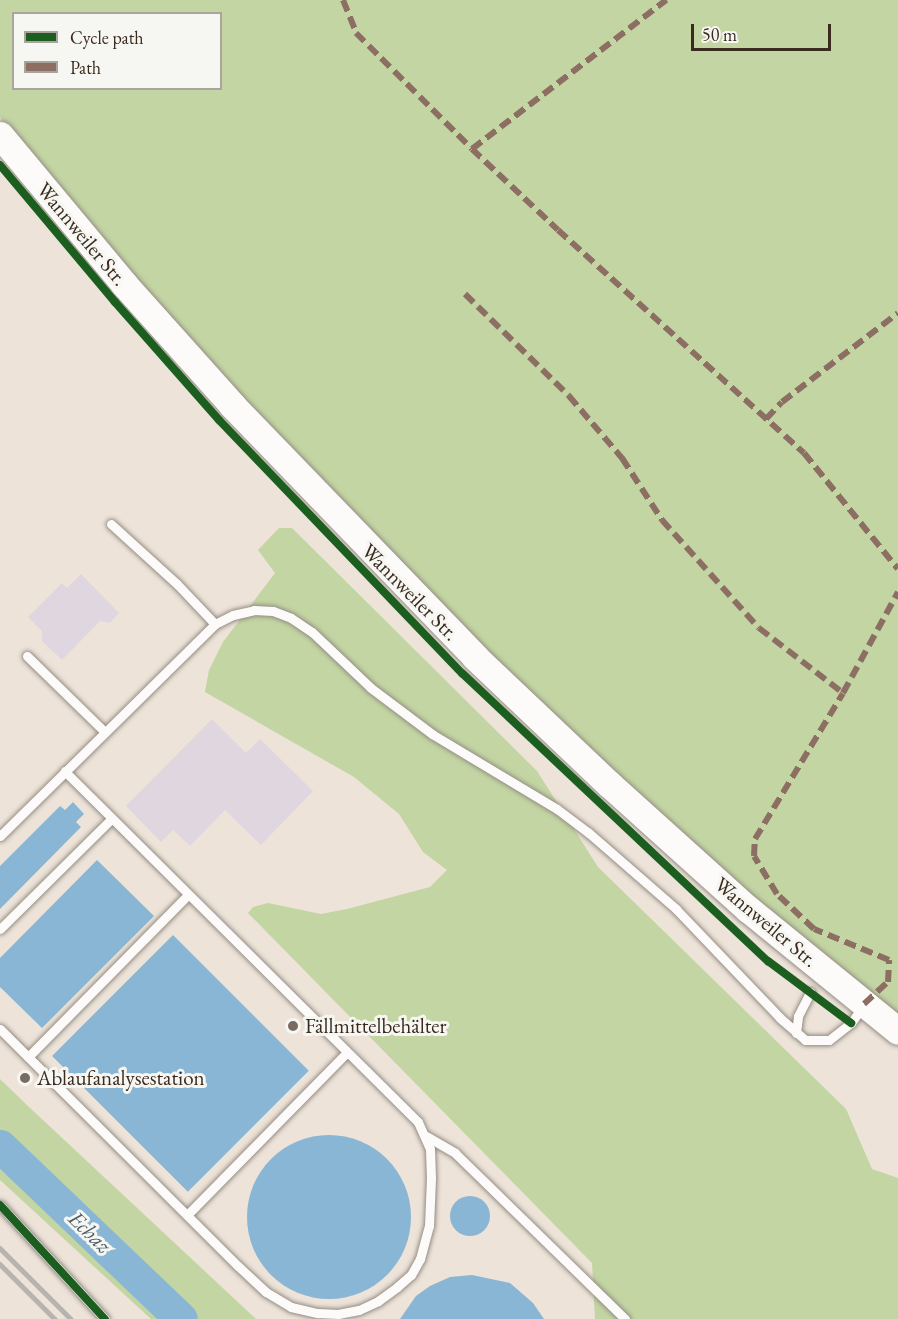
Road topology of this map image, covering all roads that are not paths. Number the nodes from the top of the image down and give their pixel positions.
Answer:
1 (0, 135) edge
2 (111, 524) dead end
3 (216, 624) junction
4 (27, 656) dead end
5 (105, 732) junction
6 (65, 771) junction
7 (111, 819) junction
8 (0, 836) edge
9 (188, 895) junction
10 (0, 929) edge
11 (810, 992) dead end
12 (864, 1004) junction
13 (0, 1029) edge
14 (898, 1031) edge
15 (796, 1033) junction
16 (346, 1053) junction
17 (28, 1057) junction
18 (426, 1136) junction
19 (0, 1205) edge
20 (188, 1214) junction
21 (105, 1319) edge
22 (625, 1319) edge

1 - 12 main road, Wannweiler Str.
2 - 3 lane
3 - 5 lane
3 - 15 lane
4 - 5 lane
5 - 6 lane
6 - 7 lane
6 - 8 lane
7 - 9 lane
7 - 10 lane
9 - 16 lane
9 - 17 lane
11 - 15 lane
12 - 14 main road, Wannweiler Str.
12 - 15 lane
13 - 17 lane
16 - 18 lane
16 - 20 lane
17 - 20 lane
18 - 20 lane
18 - 22 lane
19 - 21 lane

